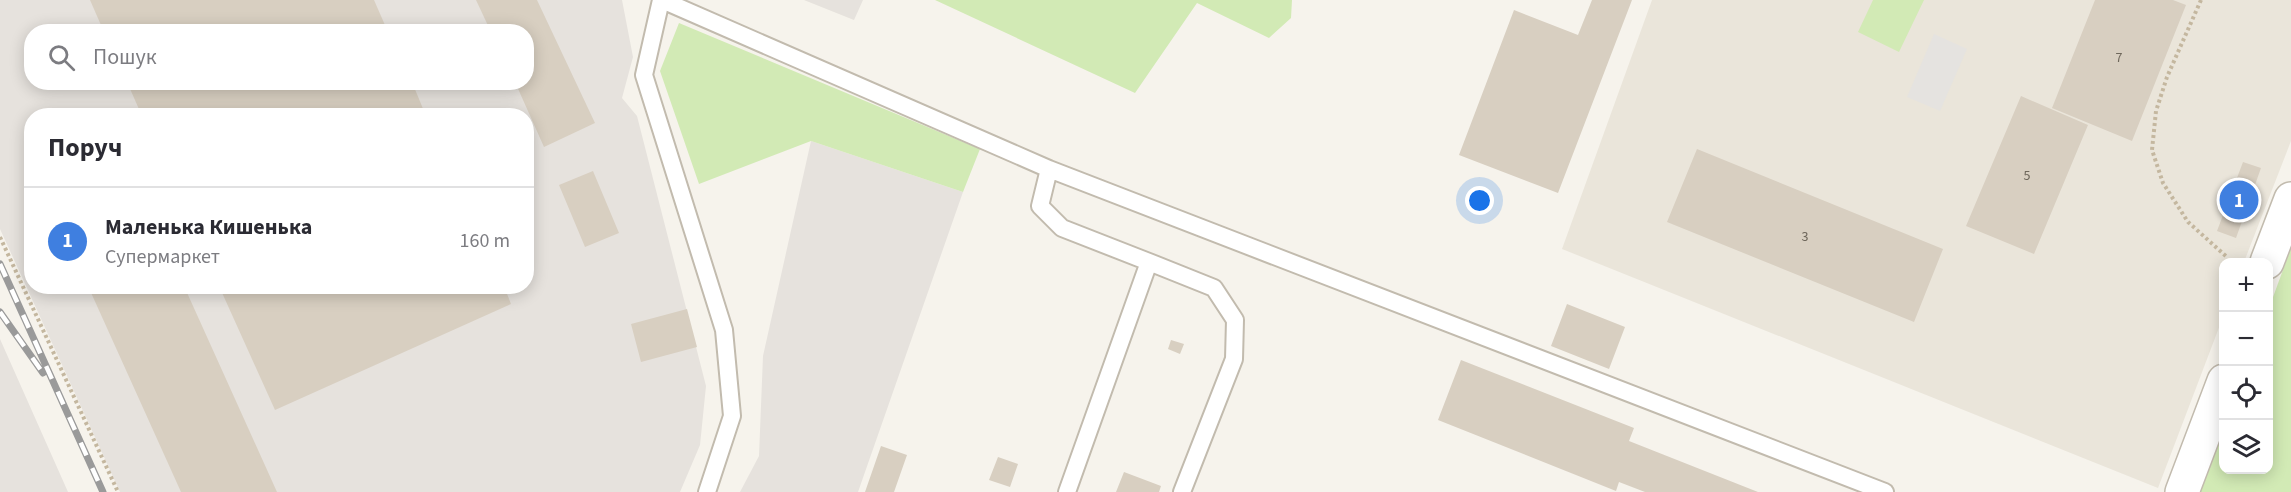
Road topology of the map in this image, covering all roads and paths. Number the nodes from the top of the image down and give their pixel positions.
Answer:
1 (661, 0) edge
2 (2200, 0) edge
3 (1049, 168) junction
4 (2291, 198) edge
5 (0, 237) edge
6 (2228, 257) dead end
7 (2268, 258) edge
8 (1149, 262) junction
9 (24, 289) edge
10 (26, 294) edge
11 (2219, 392) edge
12 (118, 492) edge
13 (707, 492) edge
14 (1067, 492) edge
15 (1182, 492) edge
16 (1885, 492) edge
17 (2182, 492) edge

1 - 3 lane
1 - 13 lane
2 - 6 path
3 - 8 lane
3 - 16 lane
4 - 7 street
5 - 9 path
8 - 14 lane
8 - 15 lane
10 - 12 path
11 - 17 street

